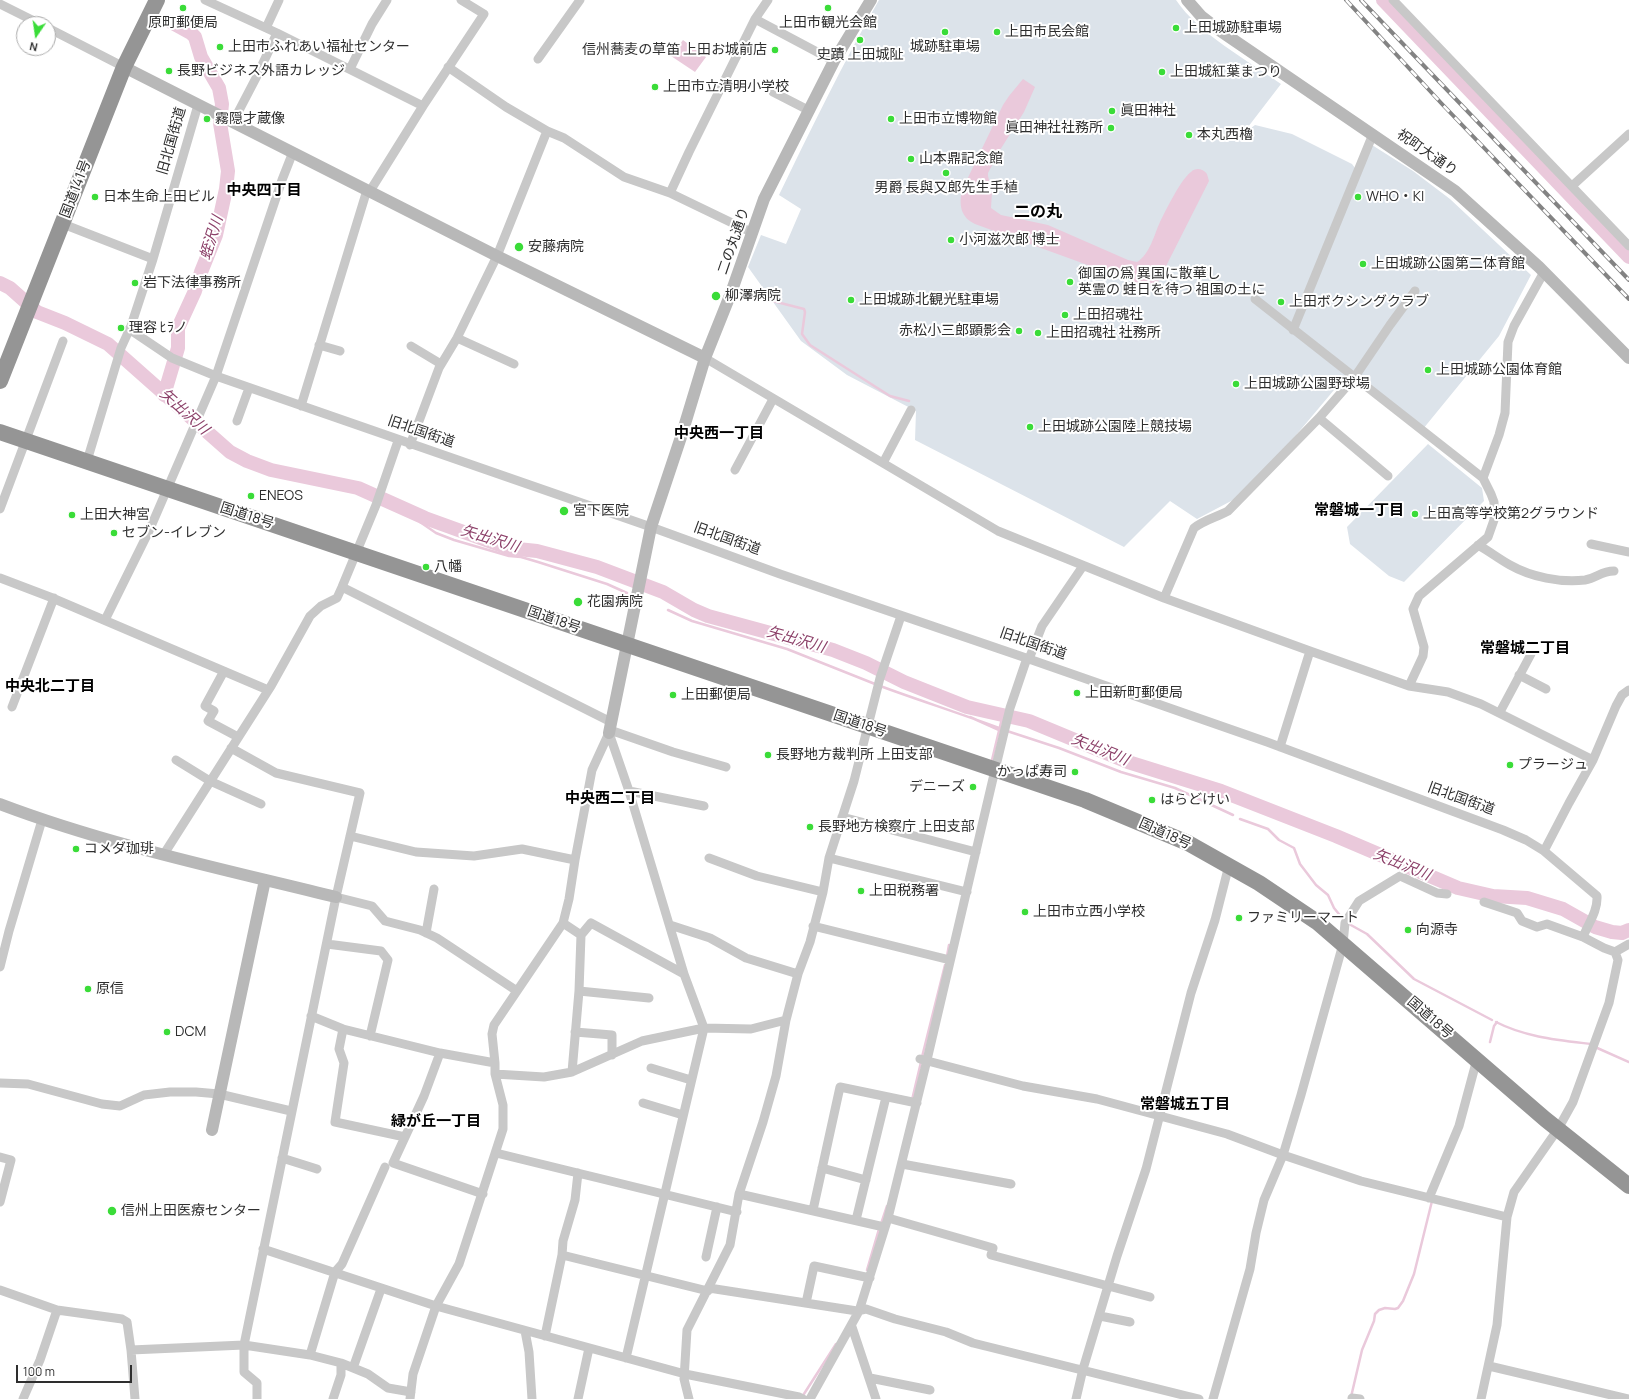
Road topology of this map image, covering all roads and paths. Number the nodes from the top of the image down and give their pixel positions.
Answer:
1 (157, 0) edge
2 (205, 0) edge
3 (279, 0) edge
4 (387, 0) edge
5 (461, 0) edge
6 (580, 0) edge
7 (768, 0) edge
8 (871, 0) edge
9 (1187, 0) edge
10 (1394, 0) edge
11 (0, 4) edge
12 (24, 16) edge
13 (755, 19) junction
14 (266, 28) junction
15 (56, 32) edge
16 (277, 33) junction
17 (538, 59) dead end
18 (834, 61) junction
19 (124, 67) junction
20 (448, 67) junction
21 (350, 69) junction
22 (773, 92) dead end
23 (198, 105) junction
24 (423, 106) junction
25 (810, 111) junction
26 (225, 119) junction
27 (547, 131) junction
28 (1373, 134) junction
29 (1629, 134) edge
30 (293, 152) junction
31 (1572, 186) junction
32 (369, 191) junction
33 (670, 193) junction
34 (63, 224) junction
35 (753, 233) junction
36 (1629, 246) edge
37 (497, 256) junction
38 (153, 259) junction
39 (1544, 272) junction
40 (1415, 291) dead end
41 (1255, 300) dead end
42 (130, 329) junction
43 (1293, 330) junction
44 (457, 338) junction
45 (63, 341) dead end
46 (320, 345) junction
47 (411, 346) dead end
48 (340, 352) dead end
49 (705, 358) junction
50 (1629, 358) edge
51 (441, 364) junction
52 (514, 364) dead end
53 (216, 376) junction
54 (1354, 378) junction
55 (0, 381) edge
56 (249, 388) junction
57 (773, 399) junction
58 (301, 406) junction
59 (911, 410) dead end
60 (1319, 418) junction
61 (238, 421) dead end
62 (0, 432) edge
63 (26, 441) junction
64 (398, 441) junction
65 (410, 445) junction
66 (87, 461) junction
67 (883, 464) junction
68 (735, 470) dead end
69 (1388, 476) dead end
70 (1482, 478) junction
71 (166, 489) junction
72 (0, 509) edge
73 (650, 527) junction
74 (1478, 544) junction
75 (1590, 544) dead end
76 (356, 552) junction
77 (1629, 552) edge
78 (1083, 566) junction
79 (1614, 572) dead end
80 (0, 578) edge
81 (342, 587) junction
82 (54, 598) junction
83 (1164, 598) junction
84 (901, 616) junction
85 (105, 620) junction
86 (626, 644) junction
87 (1310, 651) junction
88 (1530, 654) dead end
89 (1028, 658) junction
90 (224, 671) junction
91 (1519, 675) junction
92 (1409, 686) junction
93 (1546, 689) dead end
94 (268, 690) junction
95 (1629, 690) edge
96 (12, 707) dead end
97 (1500, 712) junction
98 (867, 726) junction
99 (610, 728) junction
100 (238, 737) junction
101 (1280, 747) junction
102 (231, 748) junction
103 (176, 760) dead end
104 (1594, 760) junction
105 (726, 767) dead end
106 (995, 770) junction
107 (210, 781) junction
108 (629, 791) junction
109 (0, 804) edge
110 (261, 804) dead end
111 (704, 806) dead end
112 (842, 817) junction
113 (42, 820) junction
114 (350, 836) junction
115 (1544, 851) junction
116 (976, 852) junction
117 (164, 854) junction
118 (710, 858) dead end
119 (829, 858) junction
120 (575, 860) junction
121 (1228, 865) junction
122 (265, 880) junction
123 (434, 889) dead end
124 (823, 892) junction
125 (967, 892) junction
126 (1448, 894) dead end
127 (336, 897) junction
128 (1484, 902) dead end
129 (563, 923) junction
130 (670, 925) junction
131 (813, 926) junction
132 (4, 930) edge
133 (426, 933) junction
134 (1584, 934) junction
135 (581, 935) junction
136 (327, 944) junction
137 (1343, 944) junction
138 (1629, 944) edge
139 (1615, 952) junction
140 (950, 960) junction
141 (0, 967) edge
142 (684, 974) junction
143 (798, 974) junction
144 (517, 991) junction
145 (579, 991) junction
146 (649, 998) dead end
147 (312, 1016) junction
148 (786, 1020) junction
149 (704, 1028) junction
150 (343, 1029) junction
151 (575, 1032) junction
152 (370, 1036) junction
153 (440, 1053) junction
154 (612, 1055) junction
155 (924, 1059) junction
156 (1477, 1059) junction
157 (495, 1063) junction
158 (651, 1068) dead end
159 (572, 1072) junction
160 (496, 1074) junction
161 (692, 1080) junction
162 (0, 1084) edge
163 (219, 1094) junction
164 (886, 1097) junction
165 (642, 1103) dead end
166 (917, 1103) junction
167 (291, 1111) junction
168 (683, 1115) junction
169 (1160, 1117) junction
170 (1558, 1129) junction
171 (212, 1130) dead end
172 (405, 1137) junction
173 (496, 1152) junction
174 (1283, 1155) junction
175 (0, 1157) edge
176 (282, 1158) junction
177 (902, 1164) junction
178 (385, 1167) dead end
179 (822, 1168) junction
180 (317, 1169) dead end
181 (578, 1173) junction
182 (866, 1180) junction
183 (1011, 1184) dead end
184 (1629, 1186) edge
185 (483, 1194) junction
186 (665, 1194) junction
187 (739, 1194) junction
188 (1429, 1198) junction
189 (0, 1202) edge
190 (717, 1207) junction
191 (813, 1210) junction
192 (737, 1212) junction
193 (1507, 1218) junction
194 (856, 1220) junction
195 (886, 1223) junction
196 (263, 1249) junction
197 (562, 1255) junction
198 (706, 1256) dead end
199 (335, 1272) junction
200 (645, 1276) junction
201 (870, 1278) junction
202 (1109, 1287) junction
203 (381, 1289) junction
204 (0, 1290) edge
205 (709, 1290) junction
206 (1150, 1297) dead end
207 (806, 1303) junction
208 (436, 1306) junction
209 (58, 1310) junction
210 (860, 1311) junction
211 (1100, 1316) junction
212 (1130, 1322) dead end
213 (852, 1327) junction
214 (525, 1331) junction
215 (545, 1336) junction
216 (244, 1345) junction
217 (589, 1348) junction
218 (131, 1350) junction
219 (310, 1355) junction
220 (626, 1358) junction
221 (341, 1363) junction
222 (1489, 1366) junction
223 (354, 1368) junction
224 (1083, 1369) junction
225 (685, 1374) junction
226 (870, 1378) junction
227 (930, 1390) dead end
228 (411, 1395) edge
229 (782, 1396) edge
230 (23, 1399) edge
231 (135, 1399) edge
232 (257, 1399) edge
233 (333, 1399) edge
234 (532, 1399) edge
235 (578, 1399) edge
236 (689, 1399) edge
237 (803, 1399) edge
238 (810, 1399) edge
239 (876, 1399) edge
240 (1076, 1399) edge
241 (1199, 1399) edge
242 (1214, 1399) edge
243 (1481, 1399) edge
244 (1628, 1399) edge

1 - 19 highway, 国道141号
2 - 14 street
3 - 14 street
4 - 21 street
5 - 20 street
6 - 17 street
7 - 13 street
8 - 18 street, 二の丸通り
9 - 28 street, 祝町大通り
10 - 31 street
11 - 12 street
13 - 18 street
13 - 33 street
14 - 16 street
15 - 19 street
16 - 21 street
16 - 26 street
18 - 25 street, 二の丸通り
19 - 23 street, 旧北国街道
19 - 34 highway, 国道141号
20 - 24 street
20 - 27 street
21 - 24 street
22 - 25 street
23 - 26 street
23 - 38 street, 旧北国街道
24 - 32 street
25 - 35 street, 二の丸通り
26 - 30 street
27 - 33 street
27 - 37 street
28 - 39 street, 祝町大通り
28 - 43 street
29 - 31 street
30 - 32 street
30 - 53 street
31 - 36 street
32 - 37 street
32 - 46 street
33 - 35 street
34 - 38 street
34 - 55 highway, 国道141号
35 - 49 street, 二の丸通り
37 - 44 street
37 - 49 street
38 - 42 street, 旧北国街道
39 - 50 street, 祝町大通り
39 - 70 street
40 - 54 street
41 - 43 street
42 - 53 street, 旧北国街道
42 - 66 street
43 - 54 street
44 - 51 street
44 - 52 street
45 - 63 street
46 - 48 street
46 - 58 street
47 - 51 street
49 - 57 street
49 - 73 street, 二の丸通り
51 - 65 street
53 - 56 street, 旧北国街道
53 - 71 street
54 - 60 street
54 - 70 street
56 - 58 street, 旧北国街道
56 - 61 street
57 - 67 street
57 - 68 street
58 - 64 street, 旧北国街道
59 - 67 street
60 - 69 street
60 - 83 street
62 - 63 highway, 国道18号
63 - 66 highway, 国道18号
63 - 72 street
64 - 65 street, 旧北国街道
64 - 76 street
65 - 73 street, 旧北国街道
66 - 71 highway, 国道18号
67 - 78 street
70 - 74 street
71 - 76 highway, 国道18号
71 - 85 street
73 - 84 street, 旧北国街道
73 - 86 street, 二の丸通り
74 - 79 street
74 - 92 street
75 - 77 street
76 - 81 street
76 - 86 highway, 国道18号
78 - 83 street
78 - 89 street
80 - 82 street
81 - 94 street
81 - 99 street
82 - 85 street
82 - 96 street
83 - 87 street
84 - 89 street, 旧北国街道
84 - 98 street
85 - 90 street
86 - 98 highway, 国道18号
86 - 99 street
87 - 92 street
87 - 101 street
88 - 91 street
89 - 101 street, 旧北国街道
89 - 106 street
90 - 94 street
90 - 100 street
91 - 93 street
91 - 97 street
92 - 97 street
94 - 100 street
95 - 104 street
97 - 104 street
98 - 106 highway, 国道18号
98 - 112 street
99 - 105 street
99 - 108 street
99 - 120 street
100 - 102 street
101 - 115 street, 旧北国街道
102 - 107 street
102 - 114 street
103 - 107 street
104 - 115 street
106 - 116 street
106 - 121 highway, 国道18号
107 - 110 street
107 - 117 street
108 - 111 street
108 - 130 street
109 - 113 street
112 - 116 street
112 - 119 street
113 - 117 street
113 - 132 street
114 - 120 street
114 - 127 street
115 - 134 street, 旧北国街道
116 - 125 street
117 - 122 street
118 - 124 street
119 - 124 street
119 - 125 street
120 - 129 street
121 - 137 highway, 国道18号
121 - 169 street
122 - 127 street
122 - 163 street
123 - 133 street
124 - 131 street
125 - 140 street
126 - 137 street
127 - 133 street
127 - 136 street
128 - 134 street
129 - 135 street
129 - 144 street
130 - 142 street
130 - 143 street
131 - 140 street
131 - 143 street
132 - 141 street
133 - 144 street
134 - 139 street
135 - 142 street
135 - 145 street
136 - 147 street
136 - 152 street
137 - 156 highway, 国道18号
137 - 174 street
138 - 139 street
139 - 170 street
140 - 155 street
142 - 149 street
143 - 148 street
144 - 157 street
145 - 146 street
145 - 151 street
147 - 150 street
147 - 167 street
148 - 149 street
148 - 187 street
149 - 154 street
149 - 161 street
150 - 152 street
150 - 172 street
151 - 154 street
151 - 159 street
152 - 153 street
153 - 157 street
153 - 172 street
154 - 159 street
155 - 166 street
155 - 169 street
156 - 170 highway, 国道18号
156 - 188 street
157 - 160 street
158 - 161 street
159 - 160 street
160 - 173 street
161 - 168 street
162 - 163 street
163 - 167 street
163 - 171 street
164 - 166 street
164 - 179 street
164 - 182 street
165 - 168 street
166 - 177 street
167 - 176 street
168 - 186 street
169 - 174 street
169 - 202 street
170 - 184 highway, 国道18号
170 - 193 street
172 - 185 street
173 - 181 street
173 - 185 street
174 - 188 street
174 - 242 street
175 - 189 street
176 - 180 street
176 - 196 street
177 - 183 street
177 - 195 street
178 - 199 street
179 - 182 street
179 - 191 street
181 - 186 street
181 - 197 street
182 - 194 street
185 - 208 street
186 - 190 street
186 - 200 street
187 - 191 street
187 - 192 street
188 - 193 street
190 - 192 street
190 - 198 street
191 - 194 street
192 - 205 street
193 - 222 street
194 - 195 street
195 - 201 street
195 - 202 street
196 - 199 street
196 - 216 street
197 - 200 street
197 - 215 street
199 - 203 street
199 - 219 street
200 - 205 street
200 - 220 street
201 - 207 street
201 - 210 street
202 - 206 street
202 - 211 street
203 - 208 street
203 - 223 street
204 - 209 street
205 - 207 street
205 - 225 street
207 - 210 street
208 - 214 street
208 - 228 street
209 - 218 street
209 - 230 street
210 - 213 street
210 - 224 street
211 - 212 street
211 - 224 street
213 - 226 street
213 - 238 street
214 - 215 street
214 - 234 street
215 - 217 street
216 - 218 street
216 - 219 street
216 - 232 street
217 - 220 street
217 - 235 street
218 - 231 street
219 - 221 street
220 - 225 street
221 - 223 street
221 - 233 street
222 - 243 street
222 - 244 street
223 - 228 street
224 - 240 street
224 - 241 street
225 - 229 street
225 - 236 street
226 - 227 street
226 - 239 street
229 - 237 street

